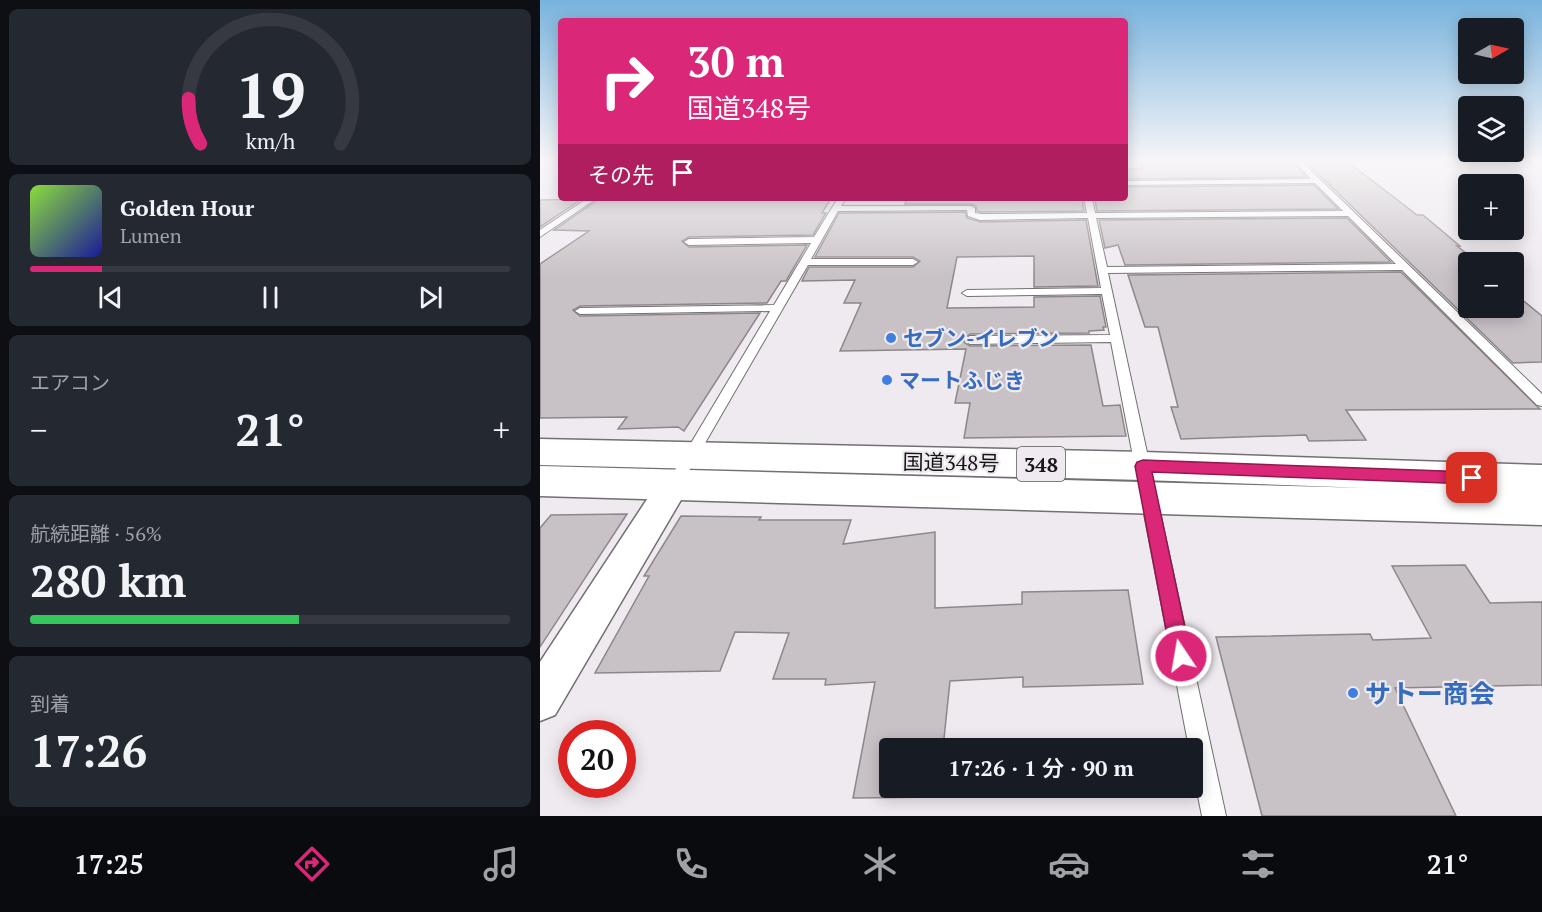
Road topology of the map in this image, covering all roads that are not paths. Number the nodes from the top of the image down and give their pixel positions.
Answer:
1 (1337, 200) edge
2 (589, 201) edge
3 (1089, 201) edge
4 (839, 203) edge
5 (1350, 213) junction
6 (1092, 216) junction
7 (540, 234) edge
8 (818, 240) junction
9 (689, 242) dead end
10 (805, 262) junction
11 (913, 262) dead end
12 (1406, 267) junction
13 (1102, 270) junction
14 (1106, 291) junction
15 (967, 293) dead end
16 (777, 308) junction
17 (580, 310) dead end
18 (1117, 338) junction
19 (970, 340) dead end
20 (1542, 402) edge
21 (540, 452) edge
22 (682, 470) junction
23 (1542, 480) edge
24 (540, 481) edge
25 (1145, 481) junction
26 (1542, 509) edge
27 (540, 700) edge
28 (1214, 816) edge

1 - 5 lane
2 - 7 lane
3 - 6 lane
4 - 6 lane
4 - 8 lane
5 - 6 lane
5 - 12 lane
6 - 13 lane
8 - 9 lane
8 - 10 lane
10 - 11 lane
10 - 16 lane
12 - 13 lane
12 - 20 lane
13 - 14 lane
14 - 15 lane
14 - 18 lane
16 - 17 lane
16 - 22 lane
18 - 19 lane
18 - 25 lane
21 - 22 highway, 国道348号 / 348
22 - 24 highway, 国道348号 / 348
22 - 25 highway, 国道348号 / 348
22 - 27 street
23 - 25 highway, 国道348号 / 348
25 - 26 highway, 国道348号 / 348
25 - 28 lane

